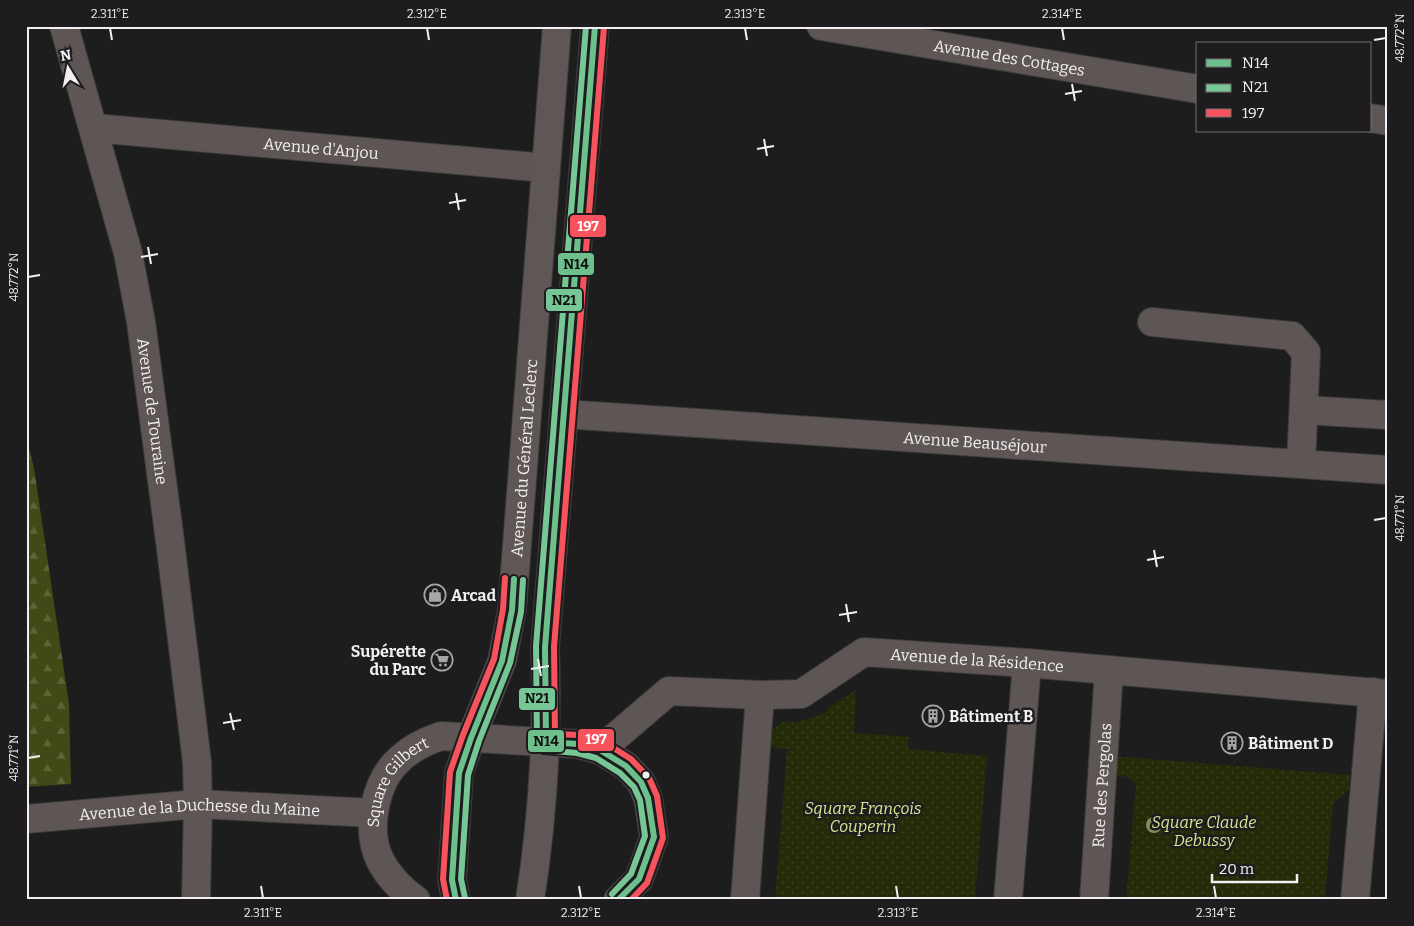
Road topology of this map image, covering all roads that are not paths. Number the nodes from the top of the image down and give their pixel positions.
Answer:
1 (64, 26) edge
2 (557, 26) edge
3 (595, 26) edge
4 (820, 26) edge
5 (1196, 89) edge
6 (1372, 118) edge
7 (1388, 122) edge
8 (94, 128) junction
9 (546, 168) junction
10 (1152, 322) dead end
11 (1304, 410) junction
12 (564, 414) junction
13 (1388, 415) edge
14 (1302, 464) junction
15 (1388, 470) edge
16 (1027, 663) junction
17 (1109, 670) junction
18 (1381, 693) edge
19 (760, 695) junction
20 (470, 738) junction
21 (546, 742) junction
22 (600, 750) junction
23 (198, 804) junction
24 (373, 813) junction
25 (26, 819) edge
26 (454, 890) edge
27 (196, 900) edge
28 (416, 900) edge
29 (530, 900) edge
30 (618, 900) edge
31 (745, 900) edge
32 (1008, 900) edge
33 (1094, 900) edge
34 (1355, 900) edge

1 - 8 street, Avenue de Touraine
2 - 9 main road, Avenue du Général Leclerc
3 - 12 main road
4 - 5 street, Avenue des Cottages
6 - 7 street
8 - 9 street, Avenue d'Anjou
8 - 23 street, Avenue de Touraine
9 - 20 main road, Avenue du Général Leclerc
10 - 11 street
11 - 13 street
11 - 14 street
12 - 14 street, Avenue Beauséjour
12 - 21 main road
14 - 15 street, Avenue Beauséjour
16 - 17 street, Avenue de la Résidence
16 - 19 street, Avenue de la Résidence
16 - 32 street
17 - 18 street, Avenue de la Résidence
17 - 33 street, Rue des Pergolas
18 - 34 street
19 - 22 street, Avenue de la Résidence
19 - 31 street
20 - 21 street, Square Gilbert
20 - 24 street, Square Gilbert
20 - 26 main road, Avenue du Général Leclerc
21 - 22 street, Square Gilbert
21 - 29 main road
22 - 30 street, Square Gilbert
23 - 24 street, Avenue de la Duchesse du Maine
23 - 25 street, Avenue de la Duchesse du Maine
23 - 27 street, Avenue de Touraine
24 - 28 street, Square Gilbert

